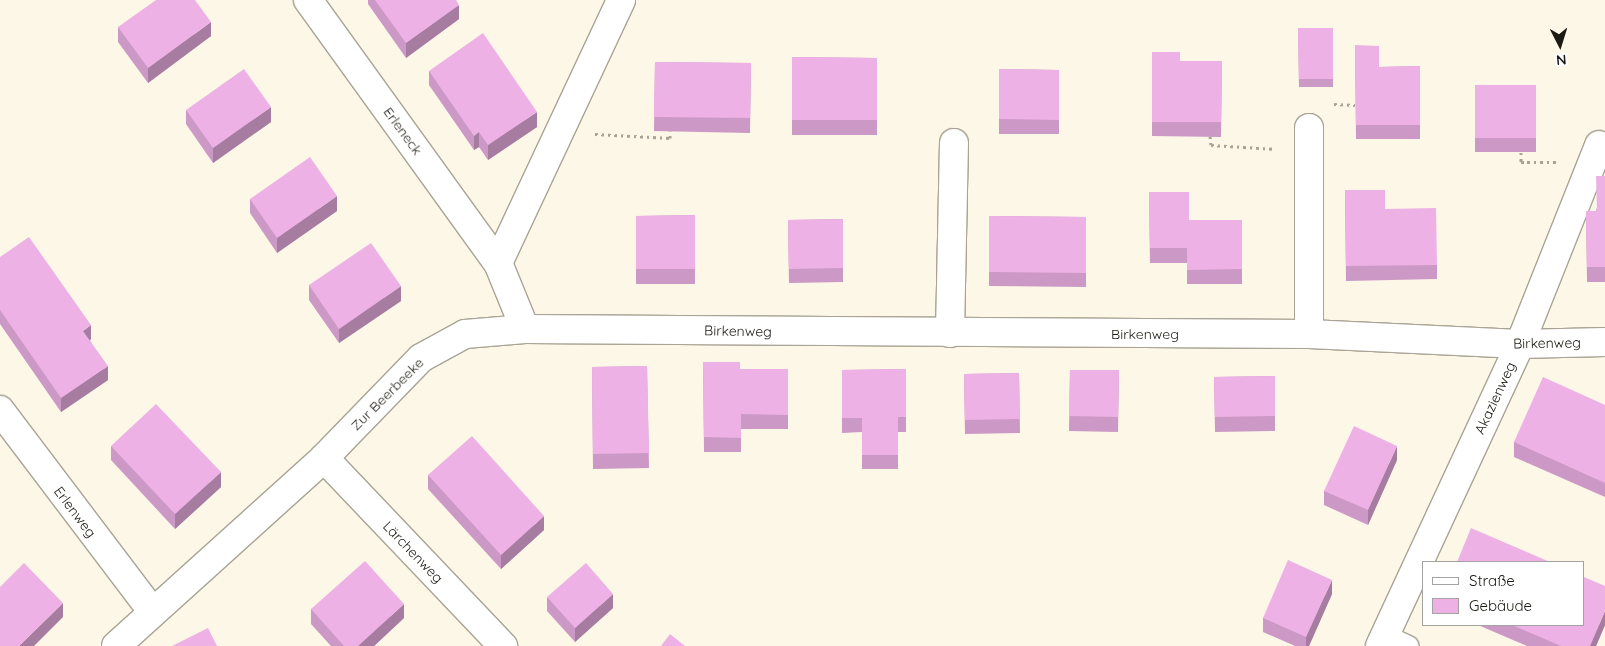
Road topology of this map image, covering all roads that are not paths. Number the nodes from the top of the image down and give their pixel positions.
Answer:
1 (308, 0) edge
2 (621, 0) edge
3 (1309, 139) road end
4 (954, 143) dead end
5 (1595, 154) road end
6 (498, 263) junction
7 (525, 329) junction
8 (950, 333) junction
9 (1309, 334) junction
10 (1605, 342) edge
11 (1520, 344) junction
12 (0, 410) edge
13 (324, 458) junction
14 (1427, 561) edge
15 (1422, 572) edge
16 (152, 612) junction
17 (1392, 642) edge
18 (116, 646) edge
19 (503, 646) edge

1 - 6 street, Erleneck
2 - 6 street
3 - 9 street
4 - 8 street
5 - 11 street, Akazienweg
6 - 7 street
7 - 8 street, Birkenweg
7 - 13 street, Zur Beerbeeke
8 - 9 street, Birkenweg
9 - 11 street, Birkenweg
10 - 11 street, Birkenweg
11 - 14 street, Akazienweg
12 - 16 street, Erlenweg
13 - 16 street, Zur Beerbeeke
13 - 19 street, Lärchenweg
15 - 17 street, Akazienweg
16 - 18 street, Zur Beerbeeke

